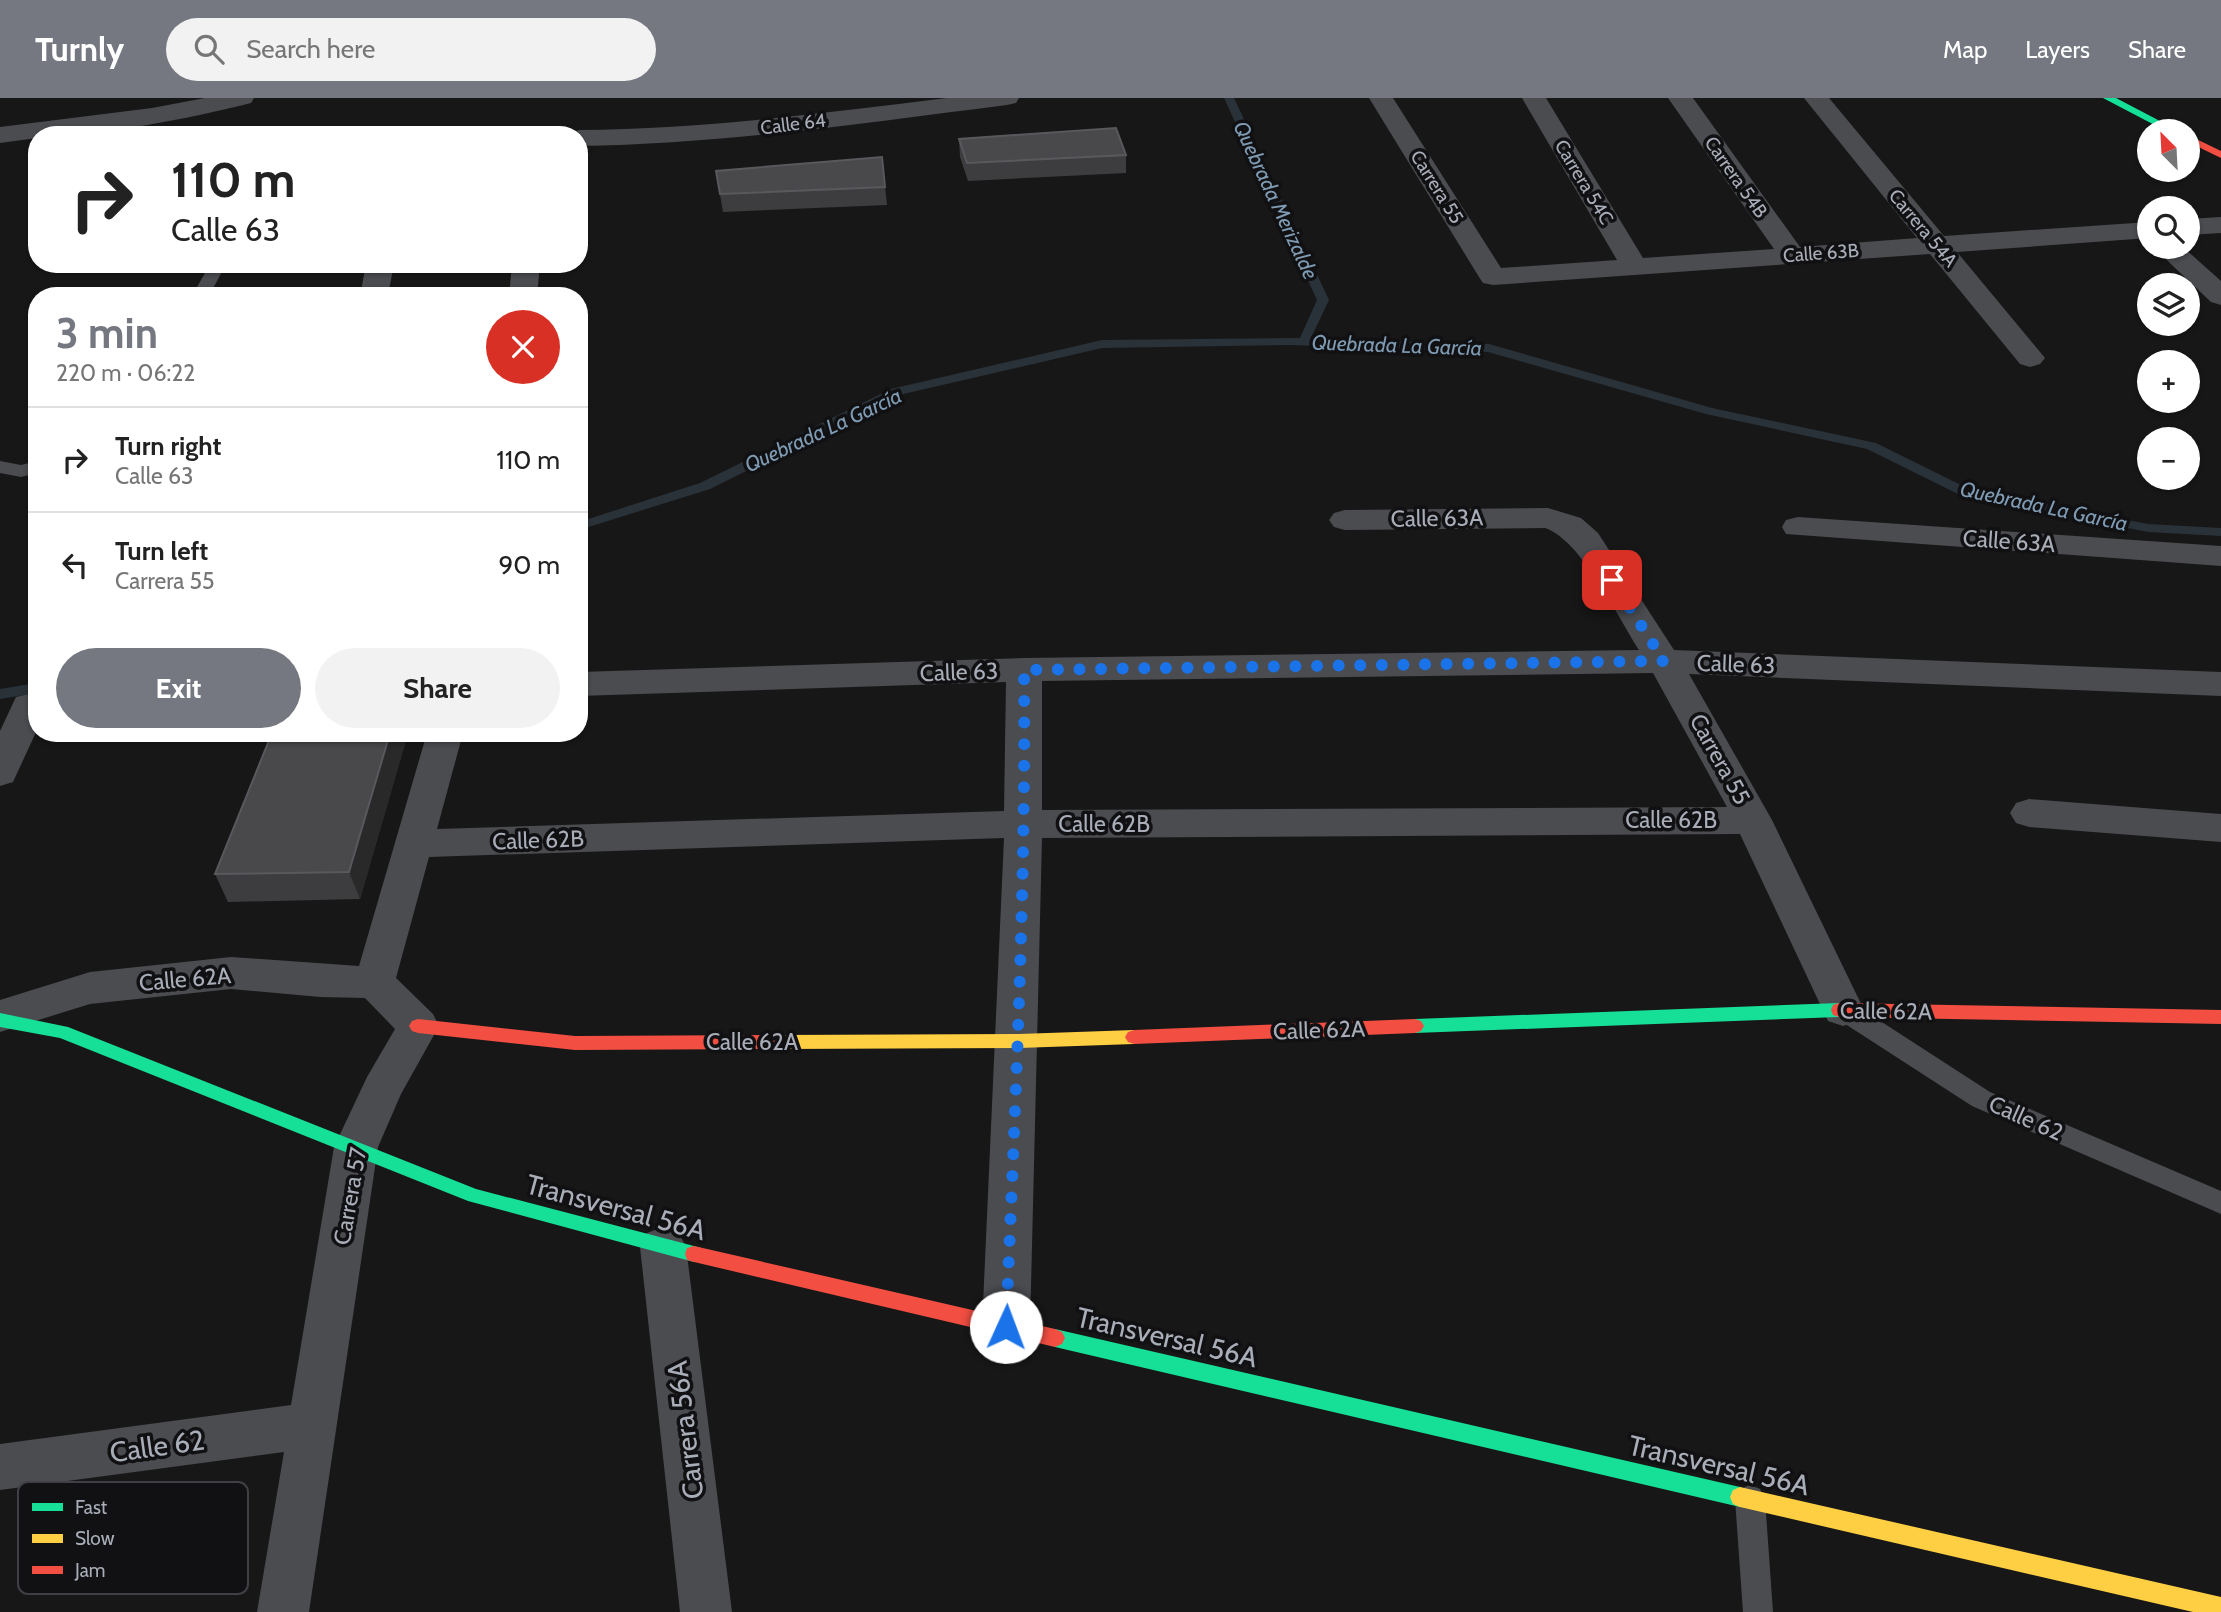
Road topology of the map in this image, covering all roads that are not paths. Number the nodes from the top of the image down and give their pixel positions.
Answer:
1 (242, 98) edge
2 (1007, 98) edge
3 (1381, 98) edge
4 (1534, 98) edge
5 (1680, 98) edge
6 (1815, 98) edge
7 (2108, 98) edge
8 (888, 105) edge
9 (2150, 119) edge
10 (72, 126) edge
11 (28, 132) edge
12 (0, 135) edge
13 (588, 138) edge
14 (2200, 144) edge
15 (2221, 155) edge
16 (2221, 225) edge
17 (2200, 226) edge
18 (2137, 231) edge
19 (1938, 245) junction
20 (1792, 255) junction
21 (2180, 259) edge
22 (1635, 267) junction
23 (1493, 277) joint
24 (2221, 296) edge
25 (2030, 358) dead end
26 (0, 467) edge
27 (28, 469) edge
28 (1345, 520) dead end
29 (1569, 525) joint
30 (1798, 527) dead end
31 (2221, 556) edge
32 (1664, 661) junction
33 (1024, 670) junction
34 (588, 684) edge
35 (2221, 684) edge
36 (28, 708) edge
37 (442, 742) edge
38 (0, 773) edge
39 (2029, 813) dead end
40 (1753, 820) junction
41 (1025, 824) junction
42 (2221, 828) edge
43 (414, 844) junction
44 (375, 982) junction
45 (1843, 1010) junction
46 (2221, 1017) edge
47 (0, 1018) edge
48 (418, 1026) junction
49 (1019, 1041) junction
50 (356, 1147) junction
51 (2221, 1203) edge
52 (663, 1247) junction
53 (1006, 1327) junction
54 (313, 1424) junction
55 (0, 1467) edge
56 (1751, 1499) junction
57 (2157, 1593) junction
58 (2221, 1608) edge
59 (284, 1612) edge
60 (706, 1612) edge
61 (1758, 1612) edge
62 (2167, 1612) edge

1 - 10 street
2 - 8 street, Calle 64
3 - 23 street, Carrera 55
4 - 22 street, Carrera 54C
5 - 20 street, Carrera 54B
6 - 19 street, Carrera 54A
7 - 9 street
8 - 13 street, Calle 64
11 - 12 street
14 - 15 street
16 - 17 street
18 - 19 street, Calle 63B
19 - 20 street, Calle 63B
19 - 25 street, Carrera 54A
20 - 22 street, Calle 63B
21 - 24 street
22 - 23 street, Calle 63B
26 - 27 lane
28 - 29 street, Calle 63A
29 - 32 street, Carrera 55
30 - 31 street, Calle 63A
32 - 33 street, Calle 63
32 - 35 street, Calle 63
32 - 40 street, Carrera 55
33 - 34 street, Calle 63
33 - 41 street
36 - 38 street
37 - 43 street
39 - 42 street
40 - 41 street, Calle 62B
40 - 45 street, Carrera 55
41 - 43 street, Calle 62B
41 - 49 street
43 - 44 street
44 - 47 street, Calle 62A
44 - 48 street
45 - 46 street, Calle 62A
45 - 49 street, Calle 62A
45 - 51 lane, Calle 62
47 - 50 street, Transversal 56A
48 - 49 street, Calle 62A
48 - 50 street, Carrera 57
49 - 53 street
50 - 52 street, Transversal 56A
50 - 54 street, Carrera 57
52 - 53 street, Transversal 56A
52 - 60 street, Carrera 56A
53 - 56 street, Transversal 56A
54 - 55 street, Calle 62
54 - 59 street, Carrera 57
56 - 57 street, Transversal 56A
56 - 61 lane
57 - 58 street, Transversal 56A
57 - 62 street

